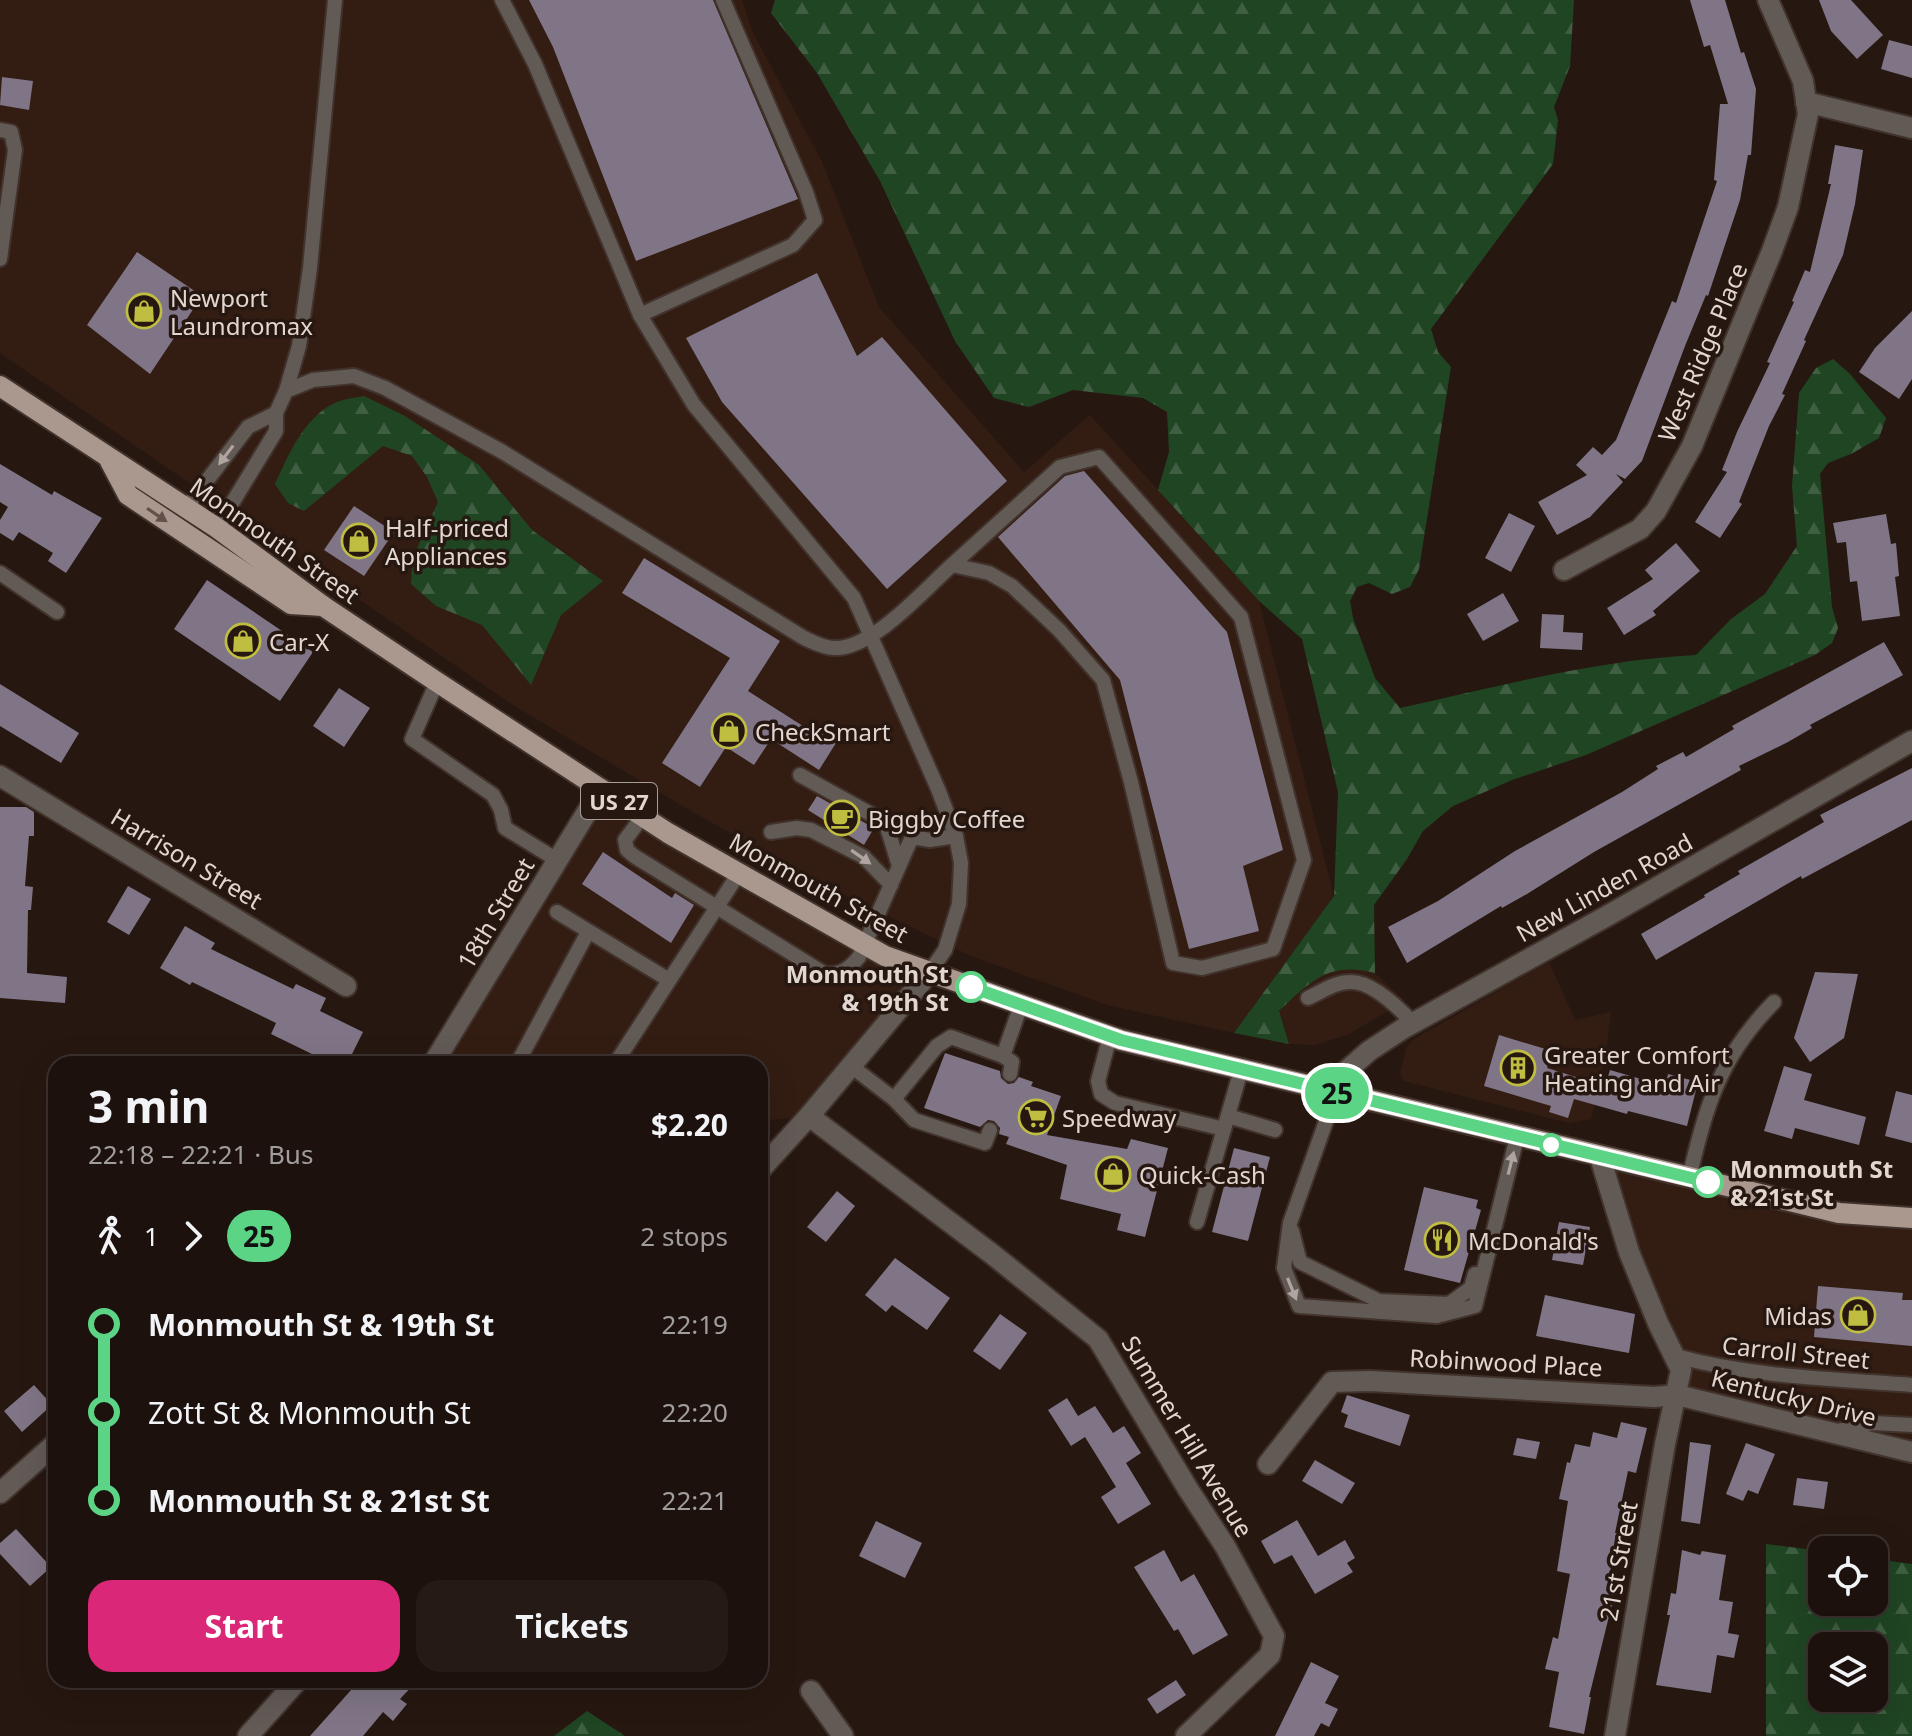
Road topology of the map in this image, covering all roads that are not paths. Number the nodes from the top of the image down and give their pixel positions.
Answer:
1 (335, 0) edge
2 (502, 0) edge
3 (723, 0) edge
4 (1768, 0) edge
5 (1806, 102) junction
6 (1912, 128) edge
7 (0, 130) edge
8 (0, 259) edge
9 (640, 315) junction
10 (0, 386) edge
11 (286, 391) junction
12 (276, 413) junction
13 (108, 457) junction
14 (186, 508) junction
15 (217, 528) junction
16 (952, 565) junction
17 (1564, 570) dead end
18 (0, 573) edge
19 (323, 606) junction
20 (57, 612) dead end
21 (869, 637) junction
22 (437, 682) junction
23 (1912, 741) edge
24 (800, 775) dead end
25 (0, 776) edge
26 (601, 789) junction
27 (643, 816) junction
28 (771, 832) dead end
29 (956, 836) junction
30 (557, 860) junction
31 (899, 867) junction
32 (739, 873) junction
33 (891, 885) junction
34 (716, 907) junction
35 (557, 912) dead end
36 (588, 932) junction
37 (863, 945) junction
38 (929, 973) junction
39 (669, 980) junction
40 (346, 986) dead end
41 (1308, 998) dead end
42 (1774, 1002) dead end
43 (1021, 1005) junction
44 (1413, 1023) junction
45 (1110, 1036) junction
46 (981, 1048) junction
47 (438, 1056) edge
48 (521, 1056) edge
49 (620, 1056) edge
50 (1003, 1056) junction
51 (976, 1063) dead end
52 (851, 1066) junction
53 (1241, 1070) junction
54 (1010, 1074) dead end
55 (1336, 1093) junction
56 (894, 1099) junction
57 (809, 1116) junction
58 (1226, 1122) junction
59 (990, 1130) dead end
60 (1275, 1130) dead end
61 (1517, 1137) junction
62 (1600, 1157) junction
63 (768, 1161) edge
64 (1689, 1178) junction
65 (1502, 1200) junction
66 (1912, 1218) edge
67 (1197, 1222) dead end
68 (1290, 1223) junction
69 (1676, 1356) junction
70 (1912, 1385) edge
71 (1677, 1395) junction
72 (1912, 1425) edge
73 (1828, 1433) junction
74 (48, 1450) edge
75 (1912, 1452) edge
76 (1268, 1464) dead end
77 (0, 1493) edge
78 (291, 1688) edge
79 (811, 1691) dead end
80 (248, 1736) edge
81 (843, 1736) edge
82 (1186, 1736) edge
83 (1615, 1736) edge

1 - 11 lane
2 - 9 lane
3 - 9 lane
4 - 5 street
5 - 6 street
5 - 17 street, West Ridge Place
7 - 8 lane
9 - 21 lane
10 - 13 main road, Monmouth Street / US 27
11 - 12 lane
11 - 21 lane
12 -> 14 lane
12 - 15 lane
13 - 14 main road, Monmouth Street / US 27
13 -> 19 main road
14 - 15 main road, Monmouth Street / US 27
15 - 19 main road, Monmouth Street / US 27
16 - 16 lane
16 - 21 lane
18 - 20 lane
19 - 22 main road, Monmouth Street / US 27
21 - 29 lane
22 - 26 main road, Monmouth Street / US 27
22 - 30 lane
23 - 44 street, New Linden Road
24 - 31 lane
25 - 40 street, Harrison Street
26 - 27 main road, Monmouth Street / US 27
26 - 30 street, 18th Street
27 - 32 main road, Monmouth Street / US 27
27 - 34 lane
28 -> 33 lane
29 - 31 lane
29 - 38 lane
30 - 47 street, 18th Street
31 - 33 lane
32 - 34 lane
32 - 37 main road, Monmouth Street / US 27
33 - 37 lane
34 - 37 lane
34 - 39 lane
35 - 36 lane
36 - 39 lane
36 - 48 lane
37 - 38 main road, Monmouth Street / US 27
38 - 43 main road, Monmouth Street / US 27
38 - 52 street
39 - 49 lane
41 - 44 lane
42 - 64 lane
43 - 45 main road, Monmouth Street / US 27
43 - 50 lane
44 - 55 street, New Linden Road
45 - 53 main road, Monmouth Street / US 27
45 - 58 lane
46 - 50 lane
46 - 51 lane
46 - 56 lane
50 - 54 lane
52 - 56 lane
52 - 57 street
53 - 55 main road, Monmouth Street / US 27
53 - 58 lane
55 - 61 main road, Monmouth Street / US 27
55 - 68 lane
56 - 59 lane
57 - 63 street
57 - 82 street, Summer Hill Avenue
58 - 60 lane
58 - 67 lane
61 - 62 main road, Monmouth Street / US 27
65 -> 61 lane
62 - 64 main road, Monmouth Street / US 27
62 - 69 street, Kentucky Drive
64 - 66 main road, Monmouth Street / US 27
65 - 68 lane
68 -> 65 lane
69 - 70 lane, Carroll Street
69 - 71 street, Kentucky Drive
71 - 73 street, Kentucky Drive
71 - 76 street, Robinwood Place
71 - 83 street, 21st Street
72 - 73 lane
73 - 75 street, Kentucky Drive
74 - 77 street
78 - 80 street
79 - 81 street

